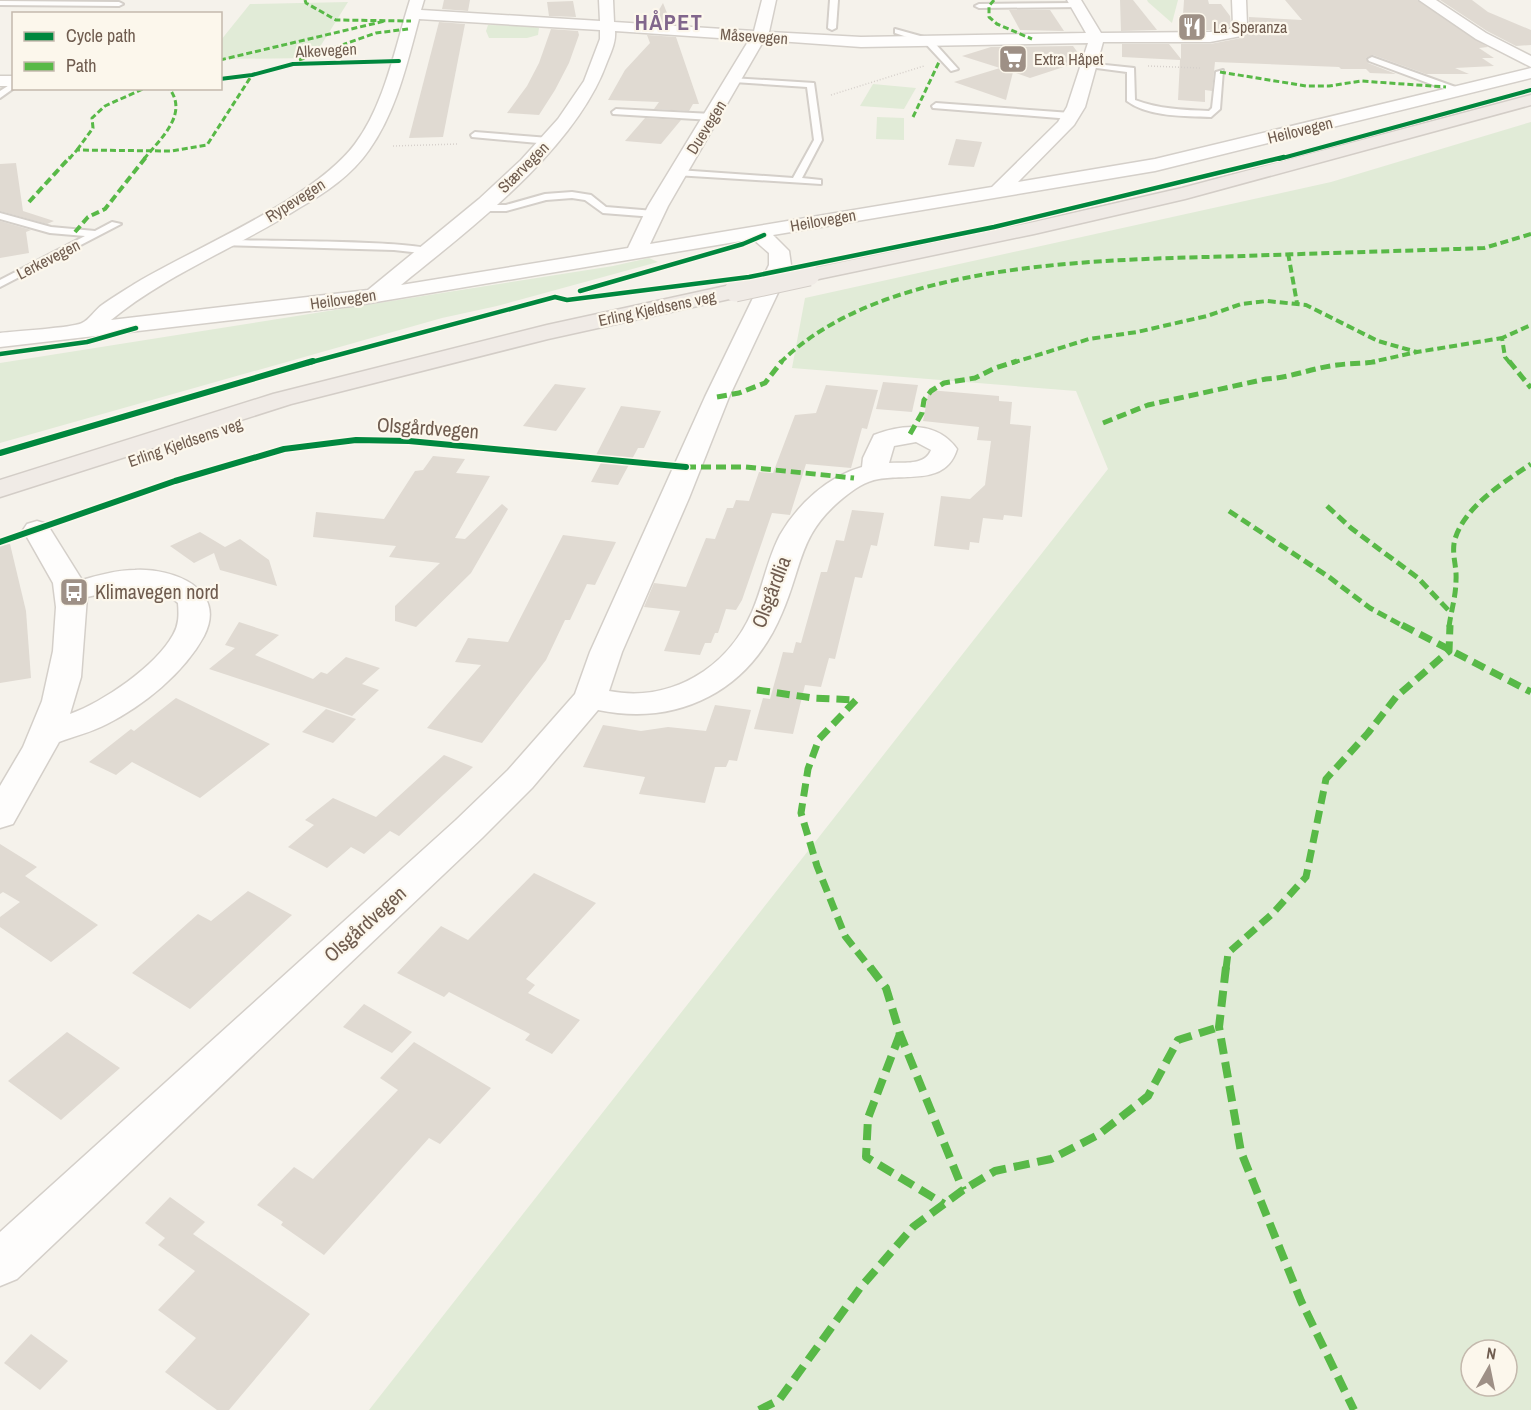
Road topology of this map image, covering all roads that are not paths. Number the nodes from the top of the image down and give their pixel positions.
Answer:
1 (606, 0) edge
2 (769, 0) edge
3 (834, 0) edge
4 (1239, 0) edge
5 (1426, 0) edge
6 (0, 3) edge
7 (1076, 3) edge
8 (119, 4) dead end
9 (979, 6) dead end
10 (415, 7) edge
11 (610, 27) junction
12 (832, 28) dead end
13 (898, 31) dead end
14 (758, 37) junction
15 (1095, 37) junction
16 (928, 41) junction
17 (1372, 58) dead end
18 (1531, 62) edge
19 (1089, 65) junction
20 (954, 69) dead end
21 (1220, 72) road end
22 (1531, 73) edge
23 (734, 80) junction
24 (12, 84) edge
25 (1458, 91) junction
26 (0, 95) edge
27 (1531, 100) edge
28 (936, 106) dead end
29 (616, 112) dead end
30 (1071, 116) junction
31 (712, 117) junction
32 (475, 135) dead end
33 (549, 141) junction
34 (678, 172) junction
35 (796, 180) junction
36 (818, 182) dead end
37 (999, 190) junction
38 (480, 208) junction
39 (654, 214) junction
40 (0, 216) edge
41 (116, 224) dead end
42 (756, 231) junction
43 (96, 234) junction
44 (223, 243) junction
45 (430, 251) junction
46 (636, 252) junction
47 (0, 284) edge
48 (375, 295) junction
49 (89, 329) junction
50 (0, 340) edge
51 (370, 378) junction
52 (875, 472) dead end
53 (0, 489) edge
54 (0, 505) edge
55 (37, 530) dead end
56 (71, 592) junction
57 (590, 698) junction
58 (46, 734) junction
59 (0, 815) edge
60 (0, 1263) edge

1 - 11 street, Stærvegen
2 - 14 street, Duevegen
3 - 12 lane
4 - 15 street, Måsevegen
5 - 18 street
6 - 8 lane
7 - 9 lane
7 - 15 street
10 - 11 street, Måsevegen
10 - 44 street, Rypevegen
11 - 14 street, Måsevegen
11 - 33 street, Stærvegen
13 - 16 lane
14 - 16 street, Måsevegen
14 - 23 street, Duevegen
15 - 16 street, Måsevegen
15 - 19 street
16 - 20 lane
17 - 25 lane
19 - 21 lane
19 - 30 street
22 - 25 street, Heilovegen
23 - 31 street, Duevegen
23 - 35 lane
24 - 26 lane
25 - 37 street, Heilovegen
27 - 51 highway, Erling Kjeldsens veg, bridge
28 - 30 lane
29 - 31 lane
30 - 37 street
31 - 34 street, Duevegen
32 - 33 lane
33 - 38 street, Stærvegen
34 - 35 lane
34 - 39 street, Duevegen
35 - 36 lane
37 - 42 street, Heilovegen
38 - 39 lane
38 - 45 street, Stærvegen
39 - 46 street, Duevegen
40 - 43 lane, Lerkevegen
41 - 43 lane, Lerkevegen
42 - 46 street, Heilovegen
42 - 57 street, Olsgårdvegen
43 - 47 lane, Lerkevegen
44 - 45 lane
44 - 49 street, Rypevegen
45 - 48 street, Stærvegen
46 - 48 street, Heilovegen
48 - 49 street, Heilovegen
49 - 50 street, Heilovegen
51 - 53 highway, Erling Kjeldsens veg
51 - 54 highway, Erling Kjeldsens veg
52 - 57 street, Olsgårdlia
55 - 56 street
56 - 58 street
56 - 58 street
57 - 60 street, Olsgårdvegen
58 - 59 street

